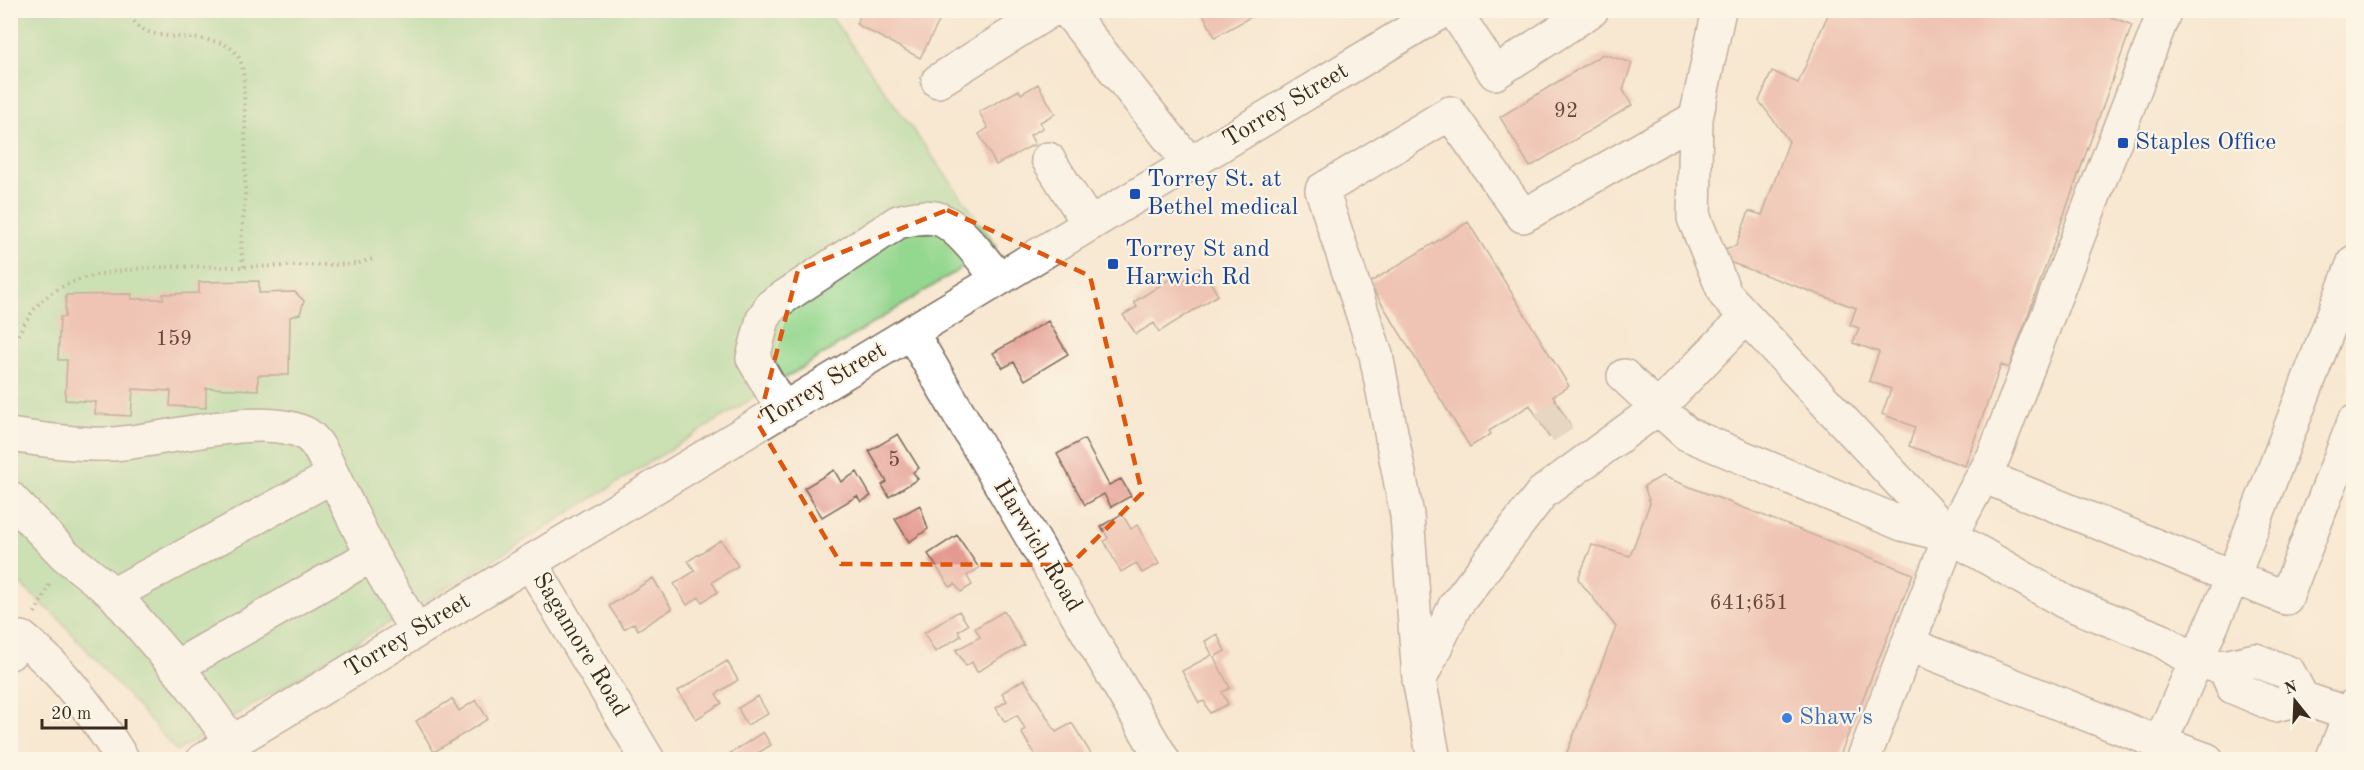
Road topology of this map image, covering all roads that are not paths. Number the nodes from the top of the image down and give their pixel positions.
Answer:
1 (1051, 10) edge
2 (1067, 10) edge
3 (1444, 10) edge
4 (1454, 10) edge
5 (1592, 10) edge
6 (1719, 10) edge
7 (2165, 10) edge
8 (938, 81) dead end
9 (1696, 118) junction
10 (1048, 159) dead end
11 (1190, 164) junction
12 (1089, 224) junction
13 (2354, 262) edge
14 (998, 279) junction
15 (1746, 317) junction
16 (911, 332) junction
17 (1624, 376) dead end
18 (1658, 408) junction
19 (783, 410) junction
20 (2354, 422) edge
21 (10, 435) edge
22 (333, 476) junction
23 (1983, 476) junction
24 (10, 498) edge
25 (1950, 536) junction
26 (372, 555) junction
27 (530, 562) junction
28 (2233, 577) junction
29 (114, 594) junction
30 (416, 631) junction
31 (1908, 644) junction
32 (16, 646) edge
33 (2209, 664) junction
34 (176, 667) junction
35 (1419, 679) junction
36 (2352, 712) edge
37 (2160, 742) junction
38 (214, 754) edge
39 (123, 759) edge
40 (648, 759) edge
41 (1163, 759) edge
42 (1434, 759) edge
43 (1863, 759) edge
44 (2207, 759) edge
45 (2332, 759) edge

1 - 8 main road
2 - 11 main road
3 - 11 main road, Torrey Street
4 - 5 main road
6 - 9 main road
7 - 23 main road
9 - 15 main road
9 - 35 main road
10 - 12 main road
11 - 12 main road, Torrey Street
12 - 14 main road, Torrey Street
13 - 28 main road
14 - 16 main road, Torrey Street
14 - 19 main road
15 - 18 main road
15 - 25 main road
16 - 19 main road, Torrey Street
16 - 41 main road, Harwich Road
17 - 18 main road
18 - 25 main road
18 - 35 main road
19 - 27 main road, Torrey Street
20 - 28 main road
21 - 22 main road
22 - 26 main road
22 - 29 main road
23 - 25 main road
23 - 28 main road
24 - 29 main road
25 - 31 main road
25 - 33 main road
26 - 30 main road
26 - 34 main road
27 - 30 main road, Torrey Street
27 - 40 main road, Sagamore Road
28 - 33 main road
29 - 34 main road
30 - 38 main road, Torrey Street
31 - 37 main road
31 - 43 main road
32 - 39 main road
33 - 36 main road
33 - 37 main road
34 - 38 main road
35 - 42 main road
36 - 45 main road
37 - 44 main road

